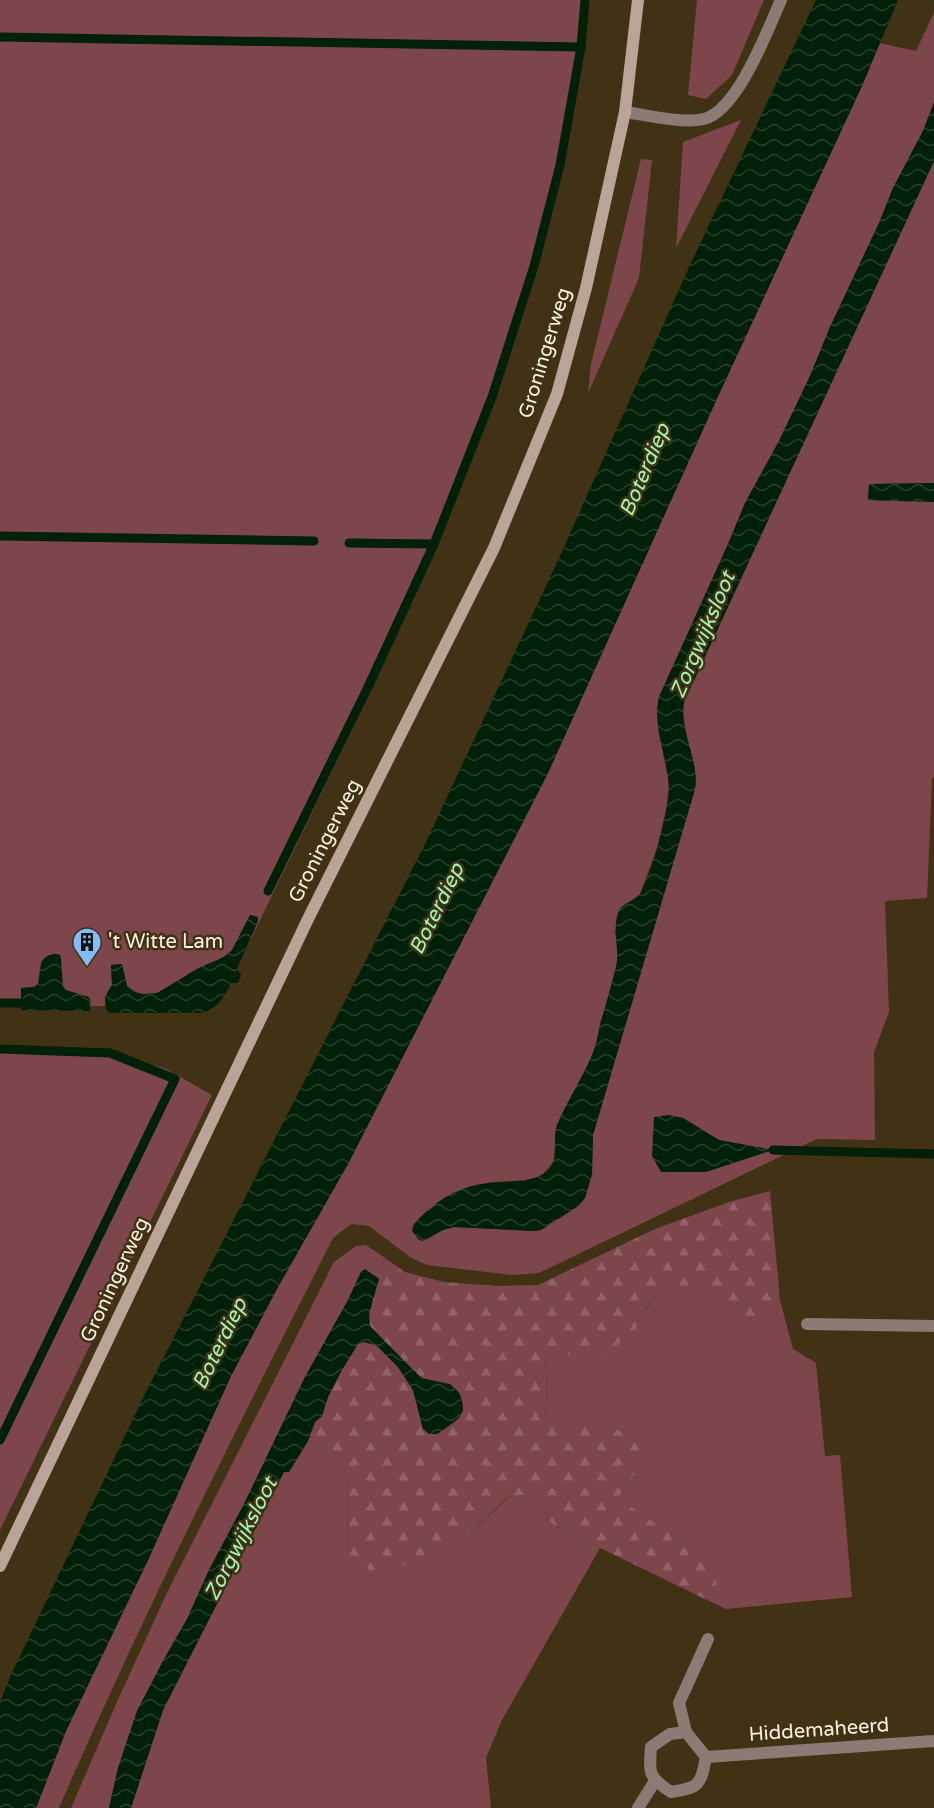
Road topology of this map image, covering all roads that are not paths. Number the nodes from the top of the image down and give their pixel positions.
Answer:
1 (638, 0) edge
2 (781, 0) edge
3 (625, 112) junction
4 (807, 1324) dead end
5 (934, 1326) edge
6 (0, 1566) edge
7 (708, 1639) dead end
8 (686, 1732) junction
9 (934, 1741) edge
10 (706, 1757) junction
11 (655, 1782) junction
12 (638, 1808) edge

1 - 3 main road, Groningerweg
2 - 3 street
3 - 6 main road, Groningerweg
4 - 5 street
7 - 8 street
8 - 10 street
8 - 11 street
9 - 10 street, Hiddemaheerd
10 - 11 street
11 - 12 street

